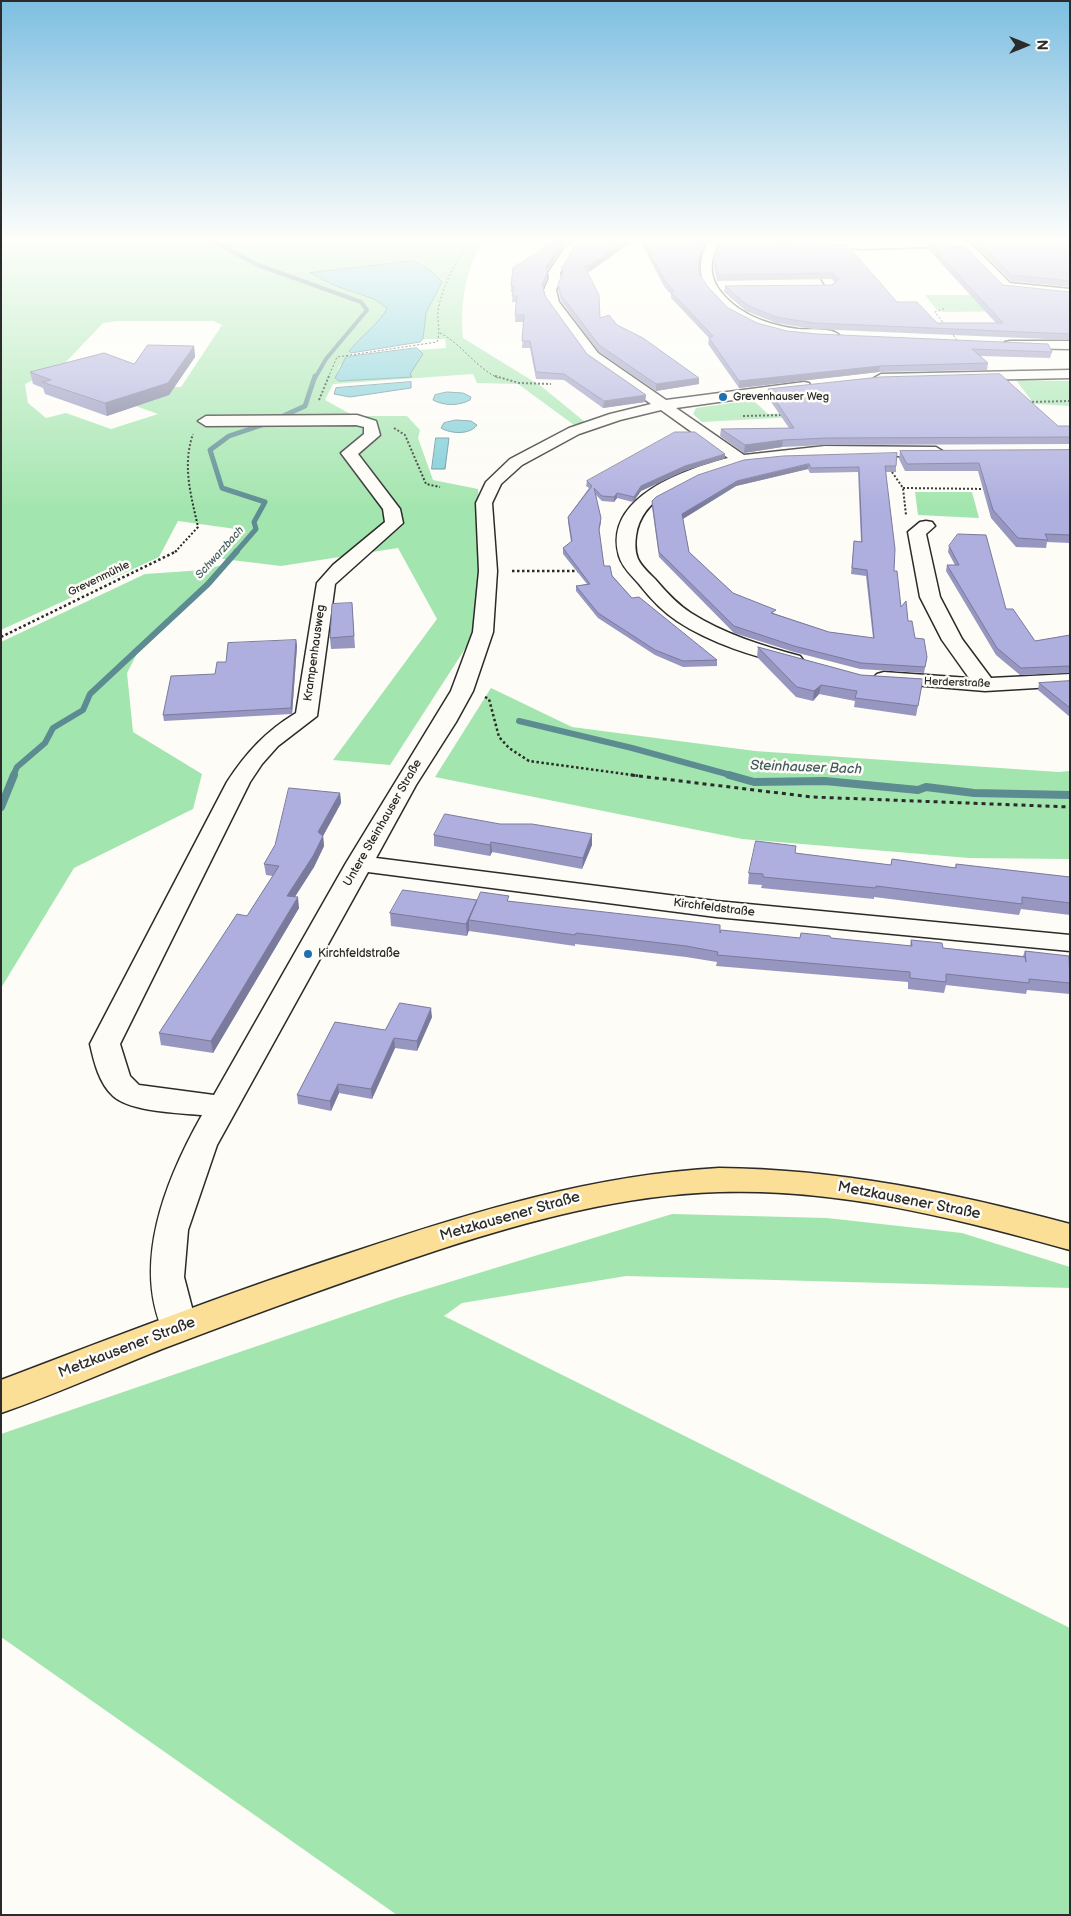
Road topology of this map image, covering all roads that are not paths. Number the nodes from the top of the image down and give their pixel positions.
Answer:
1 (574, 330) edge
2 (789, 330) edge
3 (843, 336) edge
4 (960, 343) edge
5 (1070, 345) edge
6 (1070, 374) edge
7 (870, 379) edge
8 (814, 385) edge
9 (664, 405) junction
10 (206, 421) road end
11 (956, 452) edge
12 (741, 460) junction
13 (926, 526) dead end
14 (814, 665) edge
15 (869, 677) edge
16 (1070, 680) edge
17 (985, 685) junction
18 (360, 863) junction
19 (1070, 943) edge
20 (221, 1106) junction
21 (1070, 1237) edge
22 (179, 1326) junction
23 (1, 1397) edge

1 - 9 street
2 - 3 street
4 - 5 street
6 - 7 street
8 - 9 street, Untere Steinhauser Straße
9 - 12 street
9 - 18 street, Untere Steinhauser Straße
10 - 20 street, Krampenhausweg
11 - 12 street
12 - 14 street
13 - 17 street
15 - 17 street, Herderstraße
16 - 17 street, Herderstraße
18 - 19 street, Kirchfeldstraße
18 - 20 street, Untere Steinhauser Straße
20 - 22 street, Untere Steinhauser Straße
21 - 22 main road, Metzkausener Straße
22 - 23 main road, Metzkausener Straße

